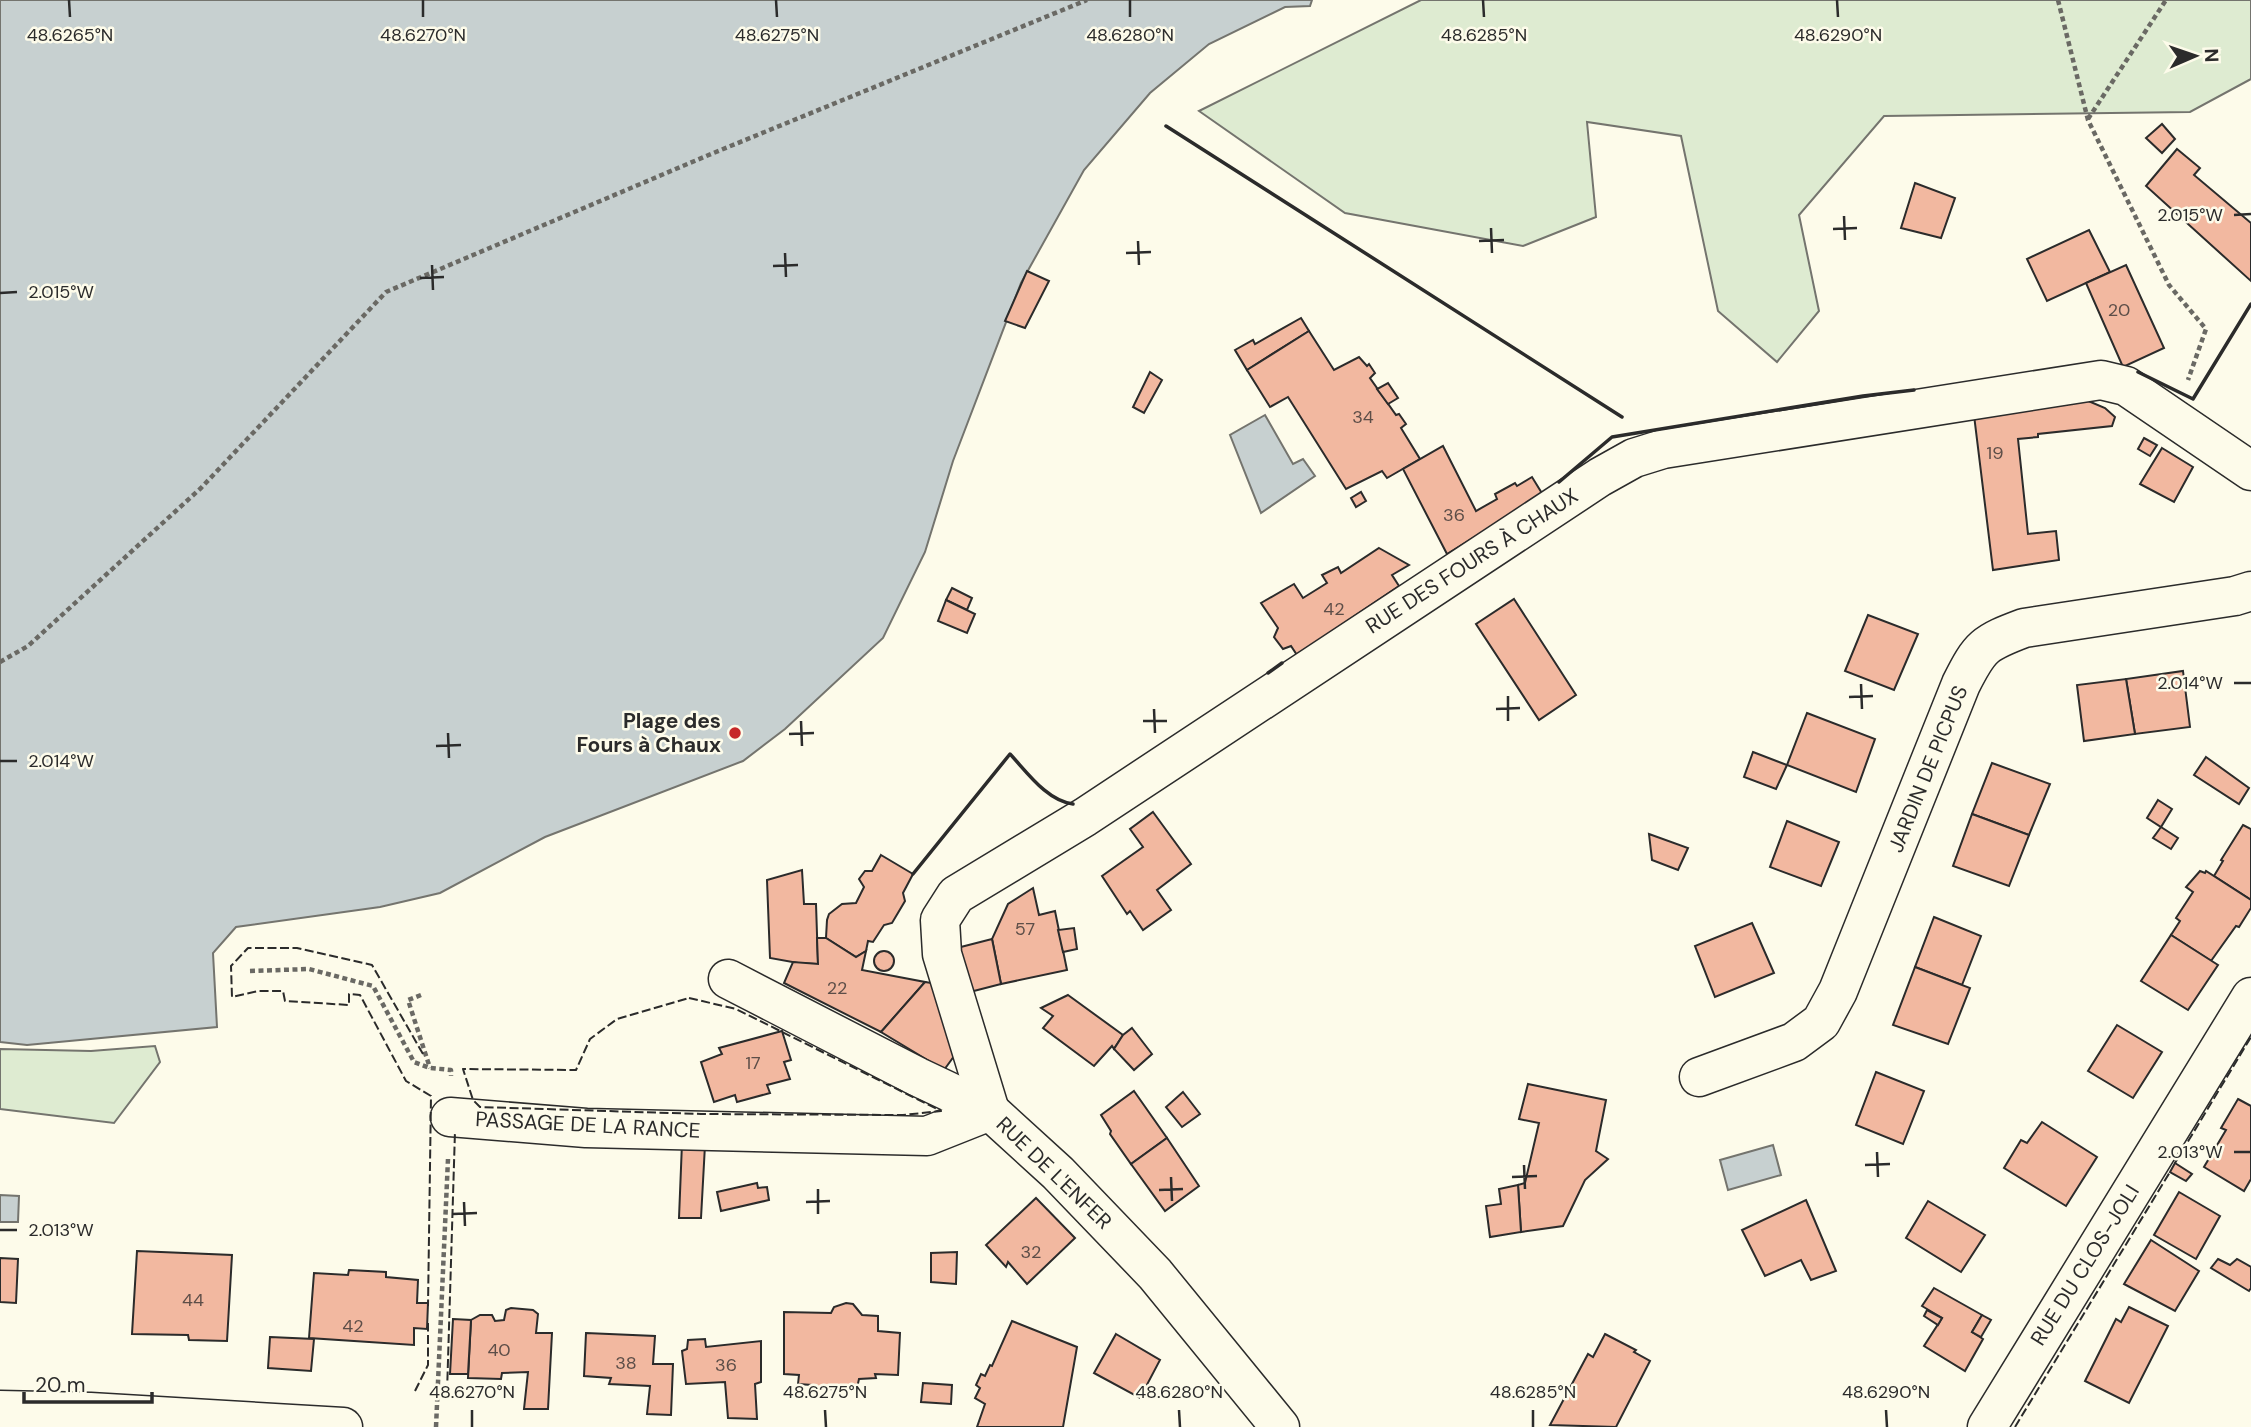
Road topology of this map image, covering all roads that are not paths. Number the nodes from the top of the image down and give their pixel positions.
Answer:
1 (2251, 471) edge
2 (2251, 591) edge
3 (728, 979) dead end
4 (2251, 997) edge
5 (1699, 1077) dead end
6 (990, 1111) junction
7 (450, 1117) road end
8 (0, 1410) edge
9 (342, 1427) edge
10 (1280, 1427) edge
11 (1987, 1427) edge

1 - 6 street, RUE DES FOURS À CHAUX
2 - 5 street, JARDIN DE PICPUS
3 - 6 street, RUE DE L'ENFER
4 - 11 street, RUE DU CLOS-JOLI
6 - 7 street, PASSAGE DE LA RANCE
6 - 10 street, RUE DE L'ENFER
8 - 9 street

